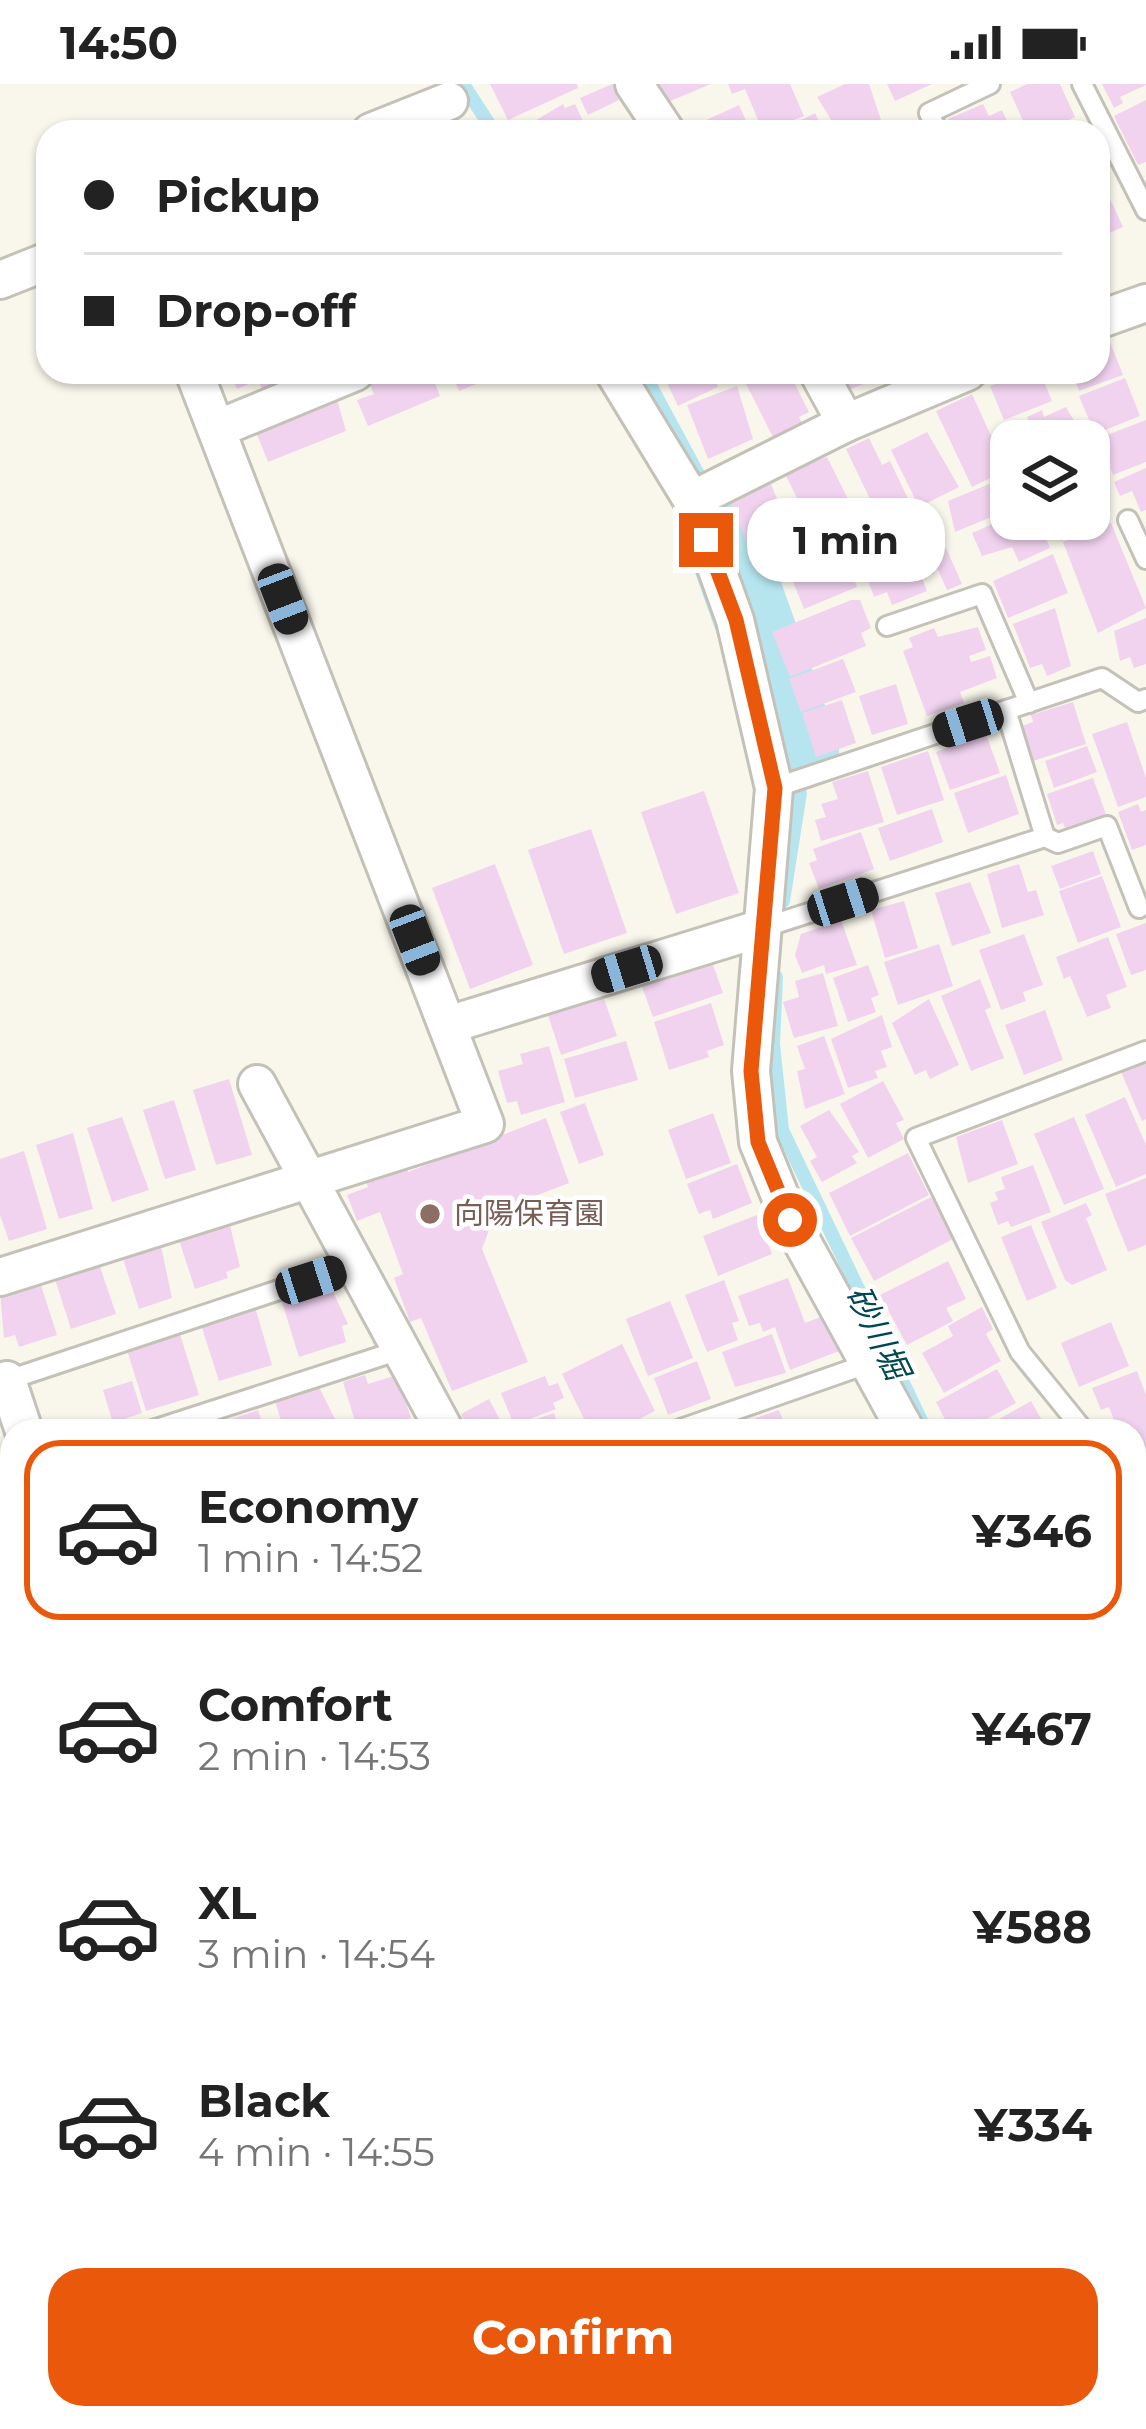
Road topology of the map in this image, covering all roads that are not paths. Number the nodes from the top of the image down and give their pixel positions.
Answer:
1 (634, 84) edge
2 (990, 84) edge
3 (1082, 84) edge
4 (451, 106) edge
5 (408, 120) edge
6 (658, 120) edge
7 (932, 120) edge
8 (1100, 120) edge
9 (1110, 139) edge
10 (1146, 210) edge
11 (36, 266) edge
12 (0, 280) edge
13 (1146, 303) edge
14 (1110, 316) edge
15 (199, 384) edge
16 (326, 384) edge
17 (621, 384) edge
18 (825, 384) edge
19 (939, 384) edge
20 (846, 423) junction
21 (217, 429) junction
22 (692, 500) junction
23 (1128, 520) dead end
24 (1146, 559) edge
25 (886, 626) dead end
26 (1146, 699) edge
27 (1029, 703) junction
28 (1006, 710) junction
29 (775, 788) junction
30 (1045, 837) junction
31 (1139, 908) dead end
32 (762, 928) junction
33 (448, 1025) junction
34 (1146, 1051) edge
35 (256, 1084) dead end
36 (308, 1180) junction
37 (354, 1265) junction
38 (0, 1277) edge
39 (400, 1350) junction
40 (870, 1363) junction
41 (3, 1381) edge
42 (19, 1419) edge
43 (187, 1419) edge
44 (438, 1419) edge
45 (709, 1419) edge
46 (900, 1419) edge
47 (1074, 1419) edge

1 - 6 street
2 - 7 lane
3 - 8 lane
4 - 5 street
9 - 10 lane
11 - 12 street
13 - 14 street
15 - 21 street
16 - 21 street
17 - 22 street
18 - 20 street
19 - 20 street
20 - 22 street
21 - 33 street
22 - 29 street
23 - 24 lane
25 - 27 lane
26 - 27 lane
27 - 28 lane
28 - 29 lane
28 - 30 lane
29 - 32 street
30 - 31 lane
30 - 32 lane
32 - 33 street
32 - 40 street
33 - 36 street
34 - 47 lane
35 - 36 street
36 - 37 street
36 - 38 street
37 - 39 street
37 - 41 lane
39 - 43 lane
39 - 44 street
40 - 45 lane
40 - 46 street
41 - 42 street

